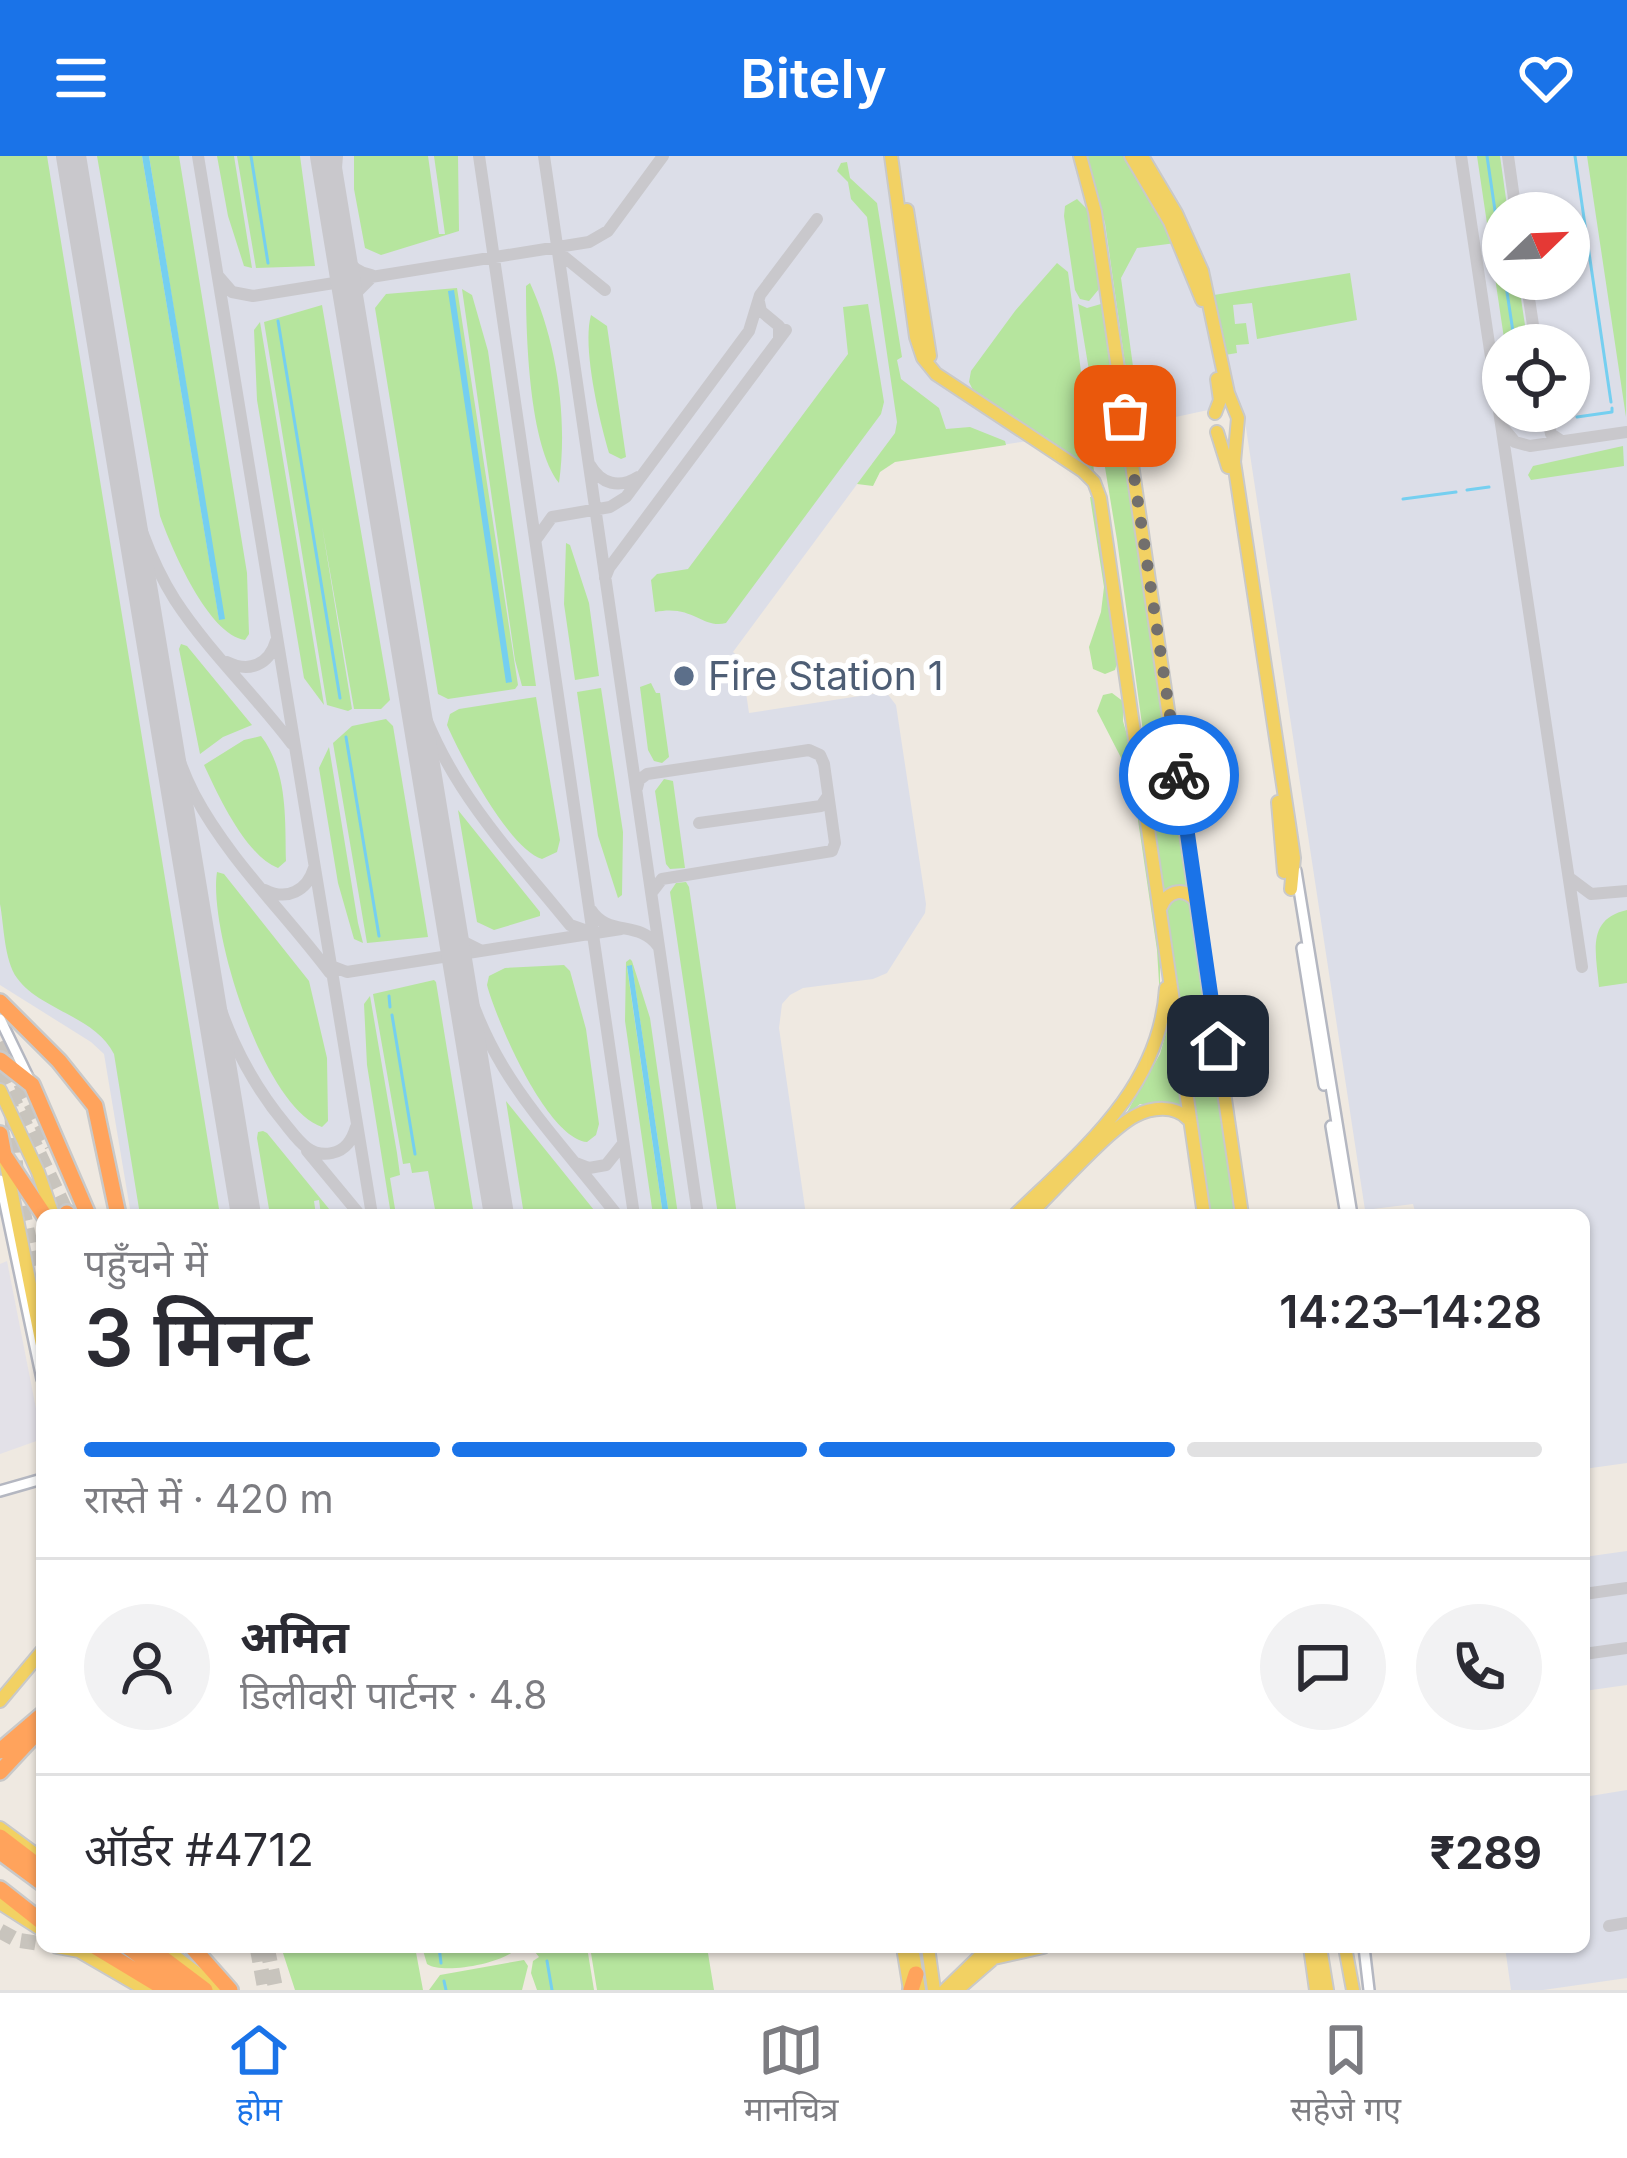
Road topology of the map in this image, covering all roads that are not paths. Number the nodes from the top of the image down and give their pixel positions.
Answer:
1 (895, 156) edge
2 (1080, 156) edge
3 (1131, 156) edge
4 (1142, 156) edge
5 (1173, 218) junction
6 (952, 385) junction
7 (1216, 413) junction
8 (1236, 420) junction
9 (1217, 432) junction
10 (1178, 767) junction
11 (1140, 772) junction
12 (1294, 858) junction
13 (1284, 872) joint
14 (1291, 889) junction
15 (1198, 908) junction
16 (1161, 914) junction
17 (1166, 957) junction
18 (0, 1002) edge
19 (0, 1018) edge
20 (0, 1060) edge
21 (31, 1082) junction
22 (0, 1090) edge
23 (1191, 1126) junction
24 (0, 1134) edge
25 (4, 1155) junction
26 (0, 1180) edge
27 (40, 1209) edge
28 (69, 1209) edge
29 (71, 1209) edge
30 (117, 1209) edge
31 (1021, 1209) edge
32 (1035, 1209) edge
33 (1203, 1209) edge
34 (1241, 1209) edge
35 (1348, 1209) edge
36 (1348, 1209) edge
37 (14, 1228) junction
38 (36, 1320) edge
39 (36, 1347) edge
40 (36, 1481) edge
41 (0, 1491) edge
42 (36, 1658) edge
43 (0, 1701) edge
44 (36, 1720) edge
45 (36, 1733) edge
46 (0, 1751) edge
47 (0, 1772) edge
48 (0, 1832) edge
49 (0, 1852) edge
50 (36, 1855) edge
51 (36, 1864) edge
52 (36, 1879) edge
53 (0, 1889) edge
54 (0, 1904) edge
55 (36, 1921) edge
56 (36, 1924) edge
57 (82, 1953) edge
58 (107, 1953) edge
59 (136, 1953) edge
60 (157, 1953) edge
61 (176, 1953) edge
62 (197, 1953) edge
63 (908, 1953) edge
64 (932, 1953) edge
65 (985, 1953) edge
66 (1016, 1953) edge
67 (1311, 1953) edge
68 (1321, 1953) edge
69 (1347, 1953) edge
70 (1368, 1953) edge
71 (1326, 1983) edge
72 (204, 1985) edge
73 (914, 1986) edge
74 (146, 1990) edge
75 (167, 1990) edge
76 (185, 1990) edge
77 (219, 1990) edge
78 (230, 1990) edge
79 (940, 1990) edge
80 (957, 1990) edge
81 (1316, 1990) edge
82 (1352, 1990) edge
83 (1372, 1990) edge

1 - 6 main road
1 - 6 main road
2 - 10 main road
3 - 5 main road
4 - 5 main road
5 - 7 main road
5 - 8 main road
6 - 11 main road
7 - 8 main road
7 - 9 main road
8 - 9 main road
8 - 12 main road
9 - 13 main road
10 - 11 main road
10 - 15 main road
11 - 16 main road
12 - 14 main road
12 - 35 street
13 - 14 street
14 - 36 street
15 - 16 main road
15 - 34 main road
16 - 17 main road
17 - 23 main road
17 - 31 main road
18 - 30 highway
19 - 21 street
20 - 21 highway
21 - 29 highway
22 - 28 main road
23 - 32 main road
23 - 33 main road
24 - 25 highway
25 - 27 highway
25 - 37 main road
26 - 37 street
37 - 38 main road
37 - 39 street
40 - 41 street
42 - 43 main road
44 - 46 highway
45 - 47 highway
48 - 50 main road
48 - 51 highway
49 - 52 highway
53 - 55 highway
54 - 56 main road
57 - 74 main road
58 - 75 highway
59 - 76 highway
60 - 72 highway
61 - 72 main road
62 - 78 highway
63 - 73 main road
64 - 79 main road
65 - 79 main road
66 - 80 main road
67 - 81 main road
68 - 71 main road
69 - 82 main road
70 - 83 street
72 - 77 main road

